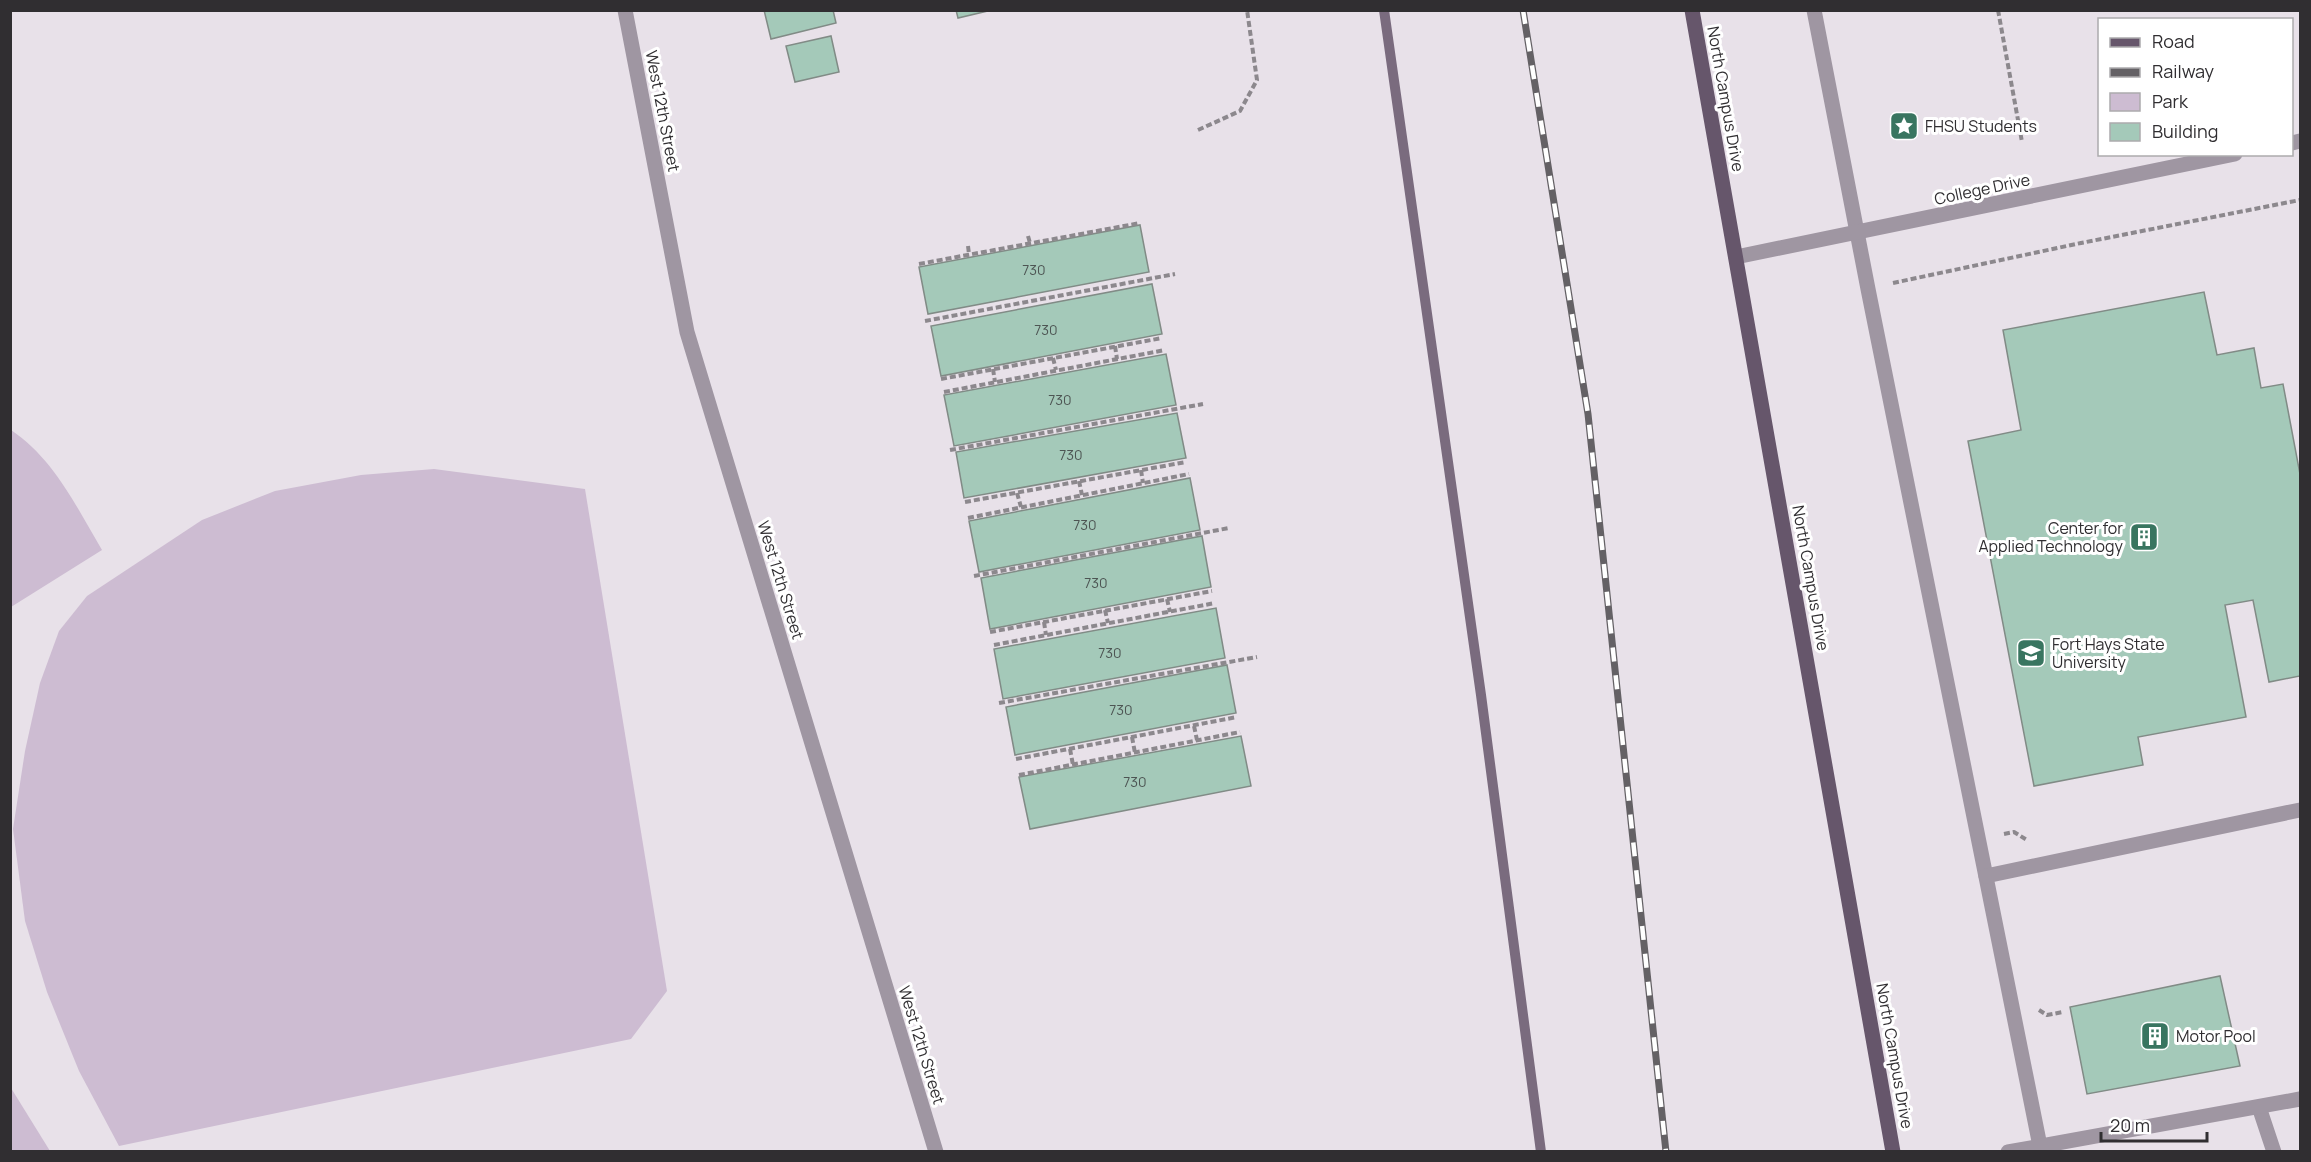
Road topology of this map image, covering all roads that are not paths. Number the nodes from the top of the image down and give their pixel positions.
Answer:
1 (625, 10) edge
2 (1692, 10) edge
3 (1814, 10) edge
4 (2225, 156) edge
5 (1857, 233) junction
6 (1736, 257) junction
7 (2301, 810) edge
8 (1986, 876) junction
9 (2301, 1099) edge
10 (2259, 1107) junction
11 (2040, 1146) junction
12 (936, 1152) edge
13 (1893, 1152) edge
14 (2008, 1152) edge
15 (2274, 1152) edge

1 - 12 street, West 12th Street
2 - 6 main road, North Campus Drive
3 - 5 street
4 - 5 street, College Drive
5 - 6 street, College Drive
5 - 8 street
6 - 13 main road, North Campus Drive
7 - 8 street
8 - 11 street
9 - 10 street
10 - 11 street
10 - 15 street
11 - 14 street

